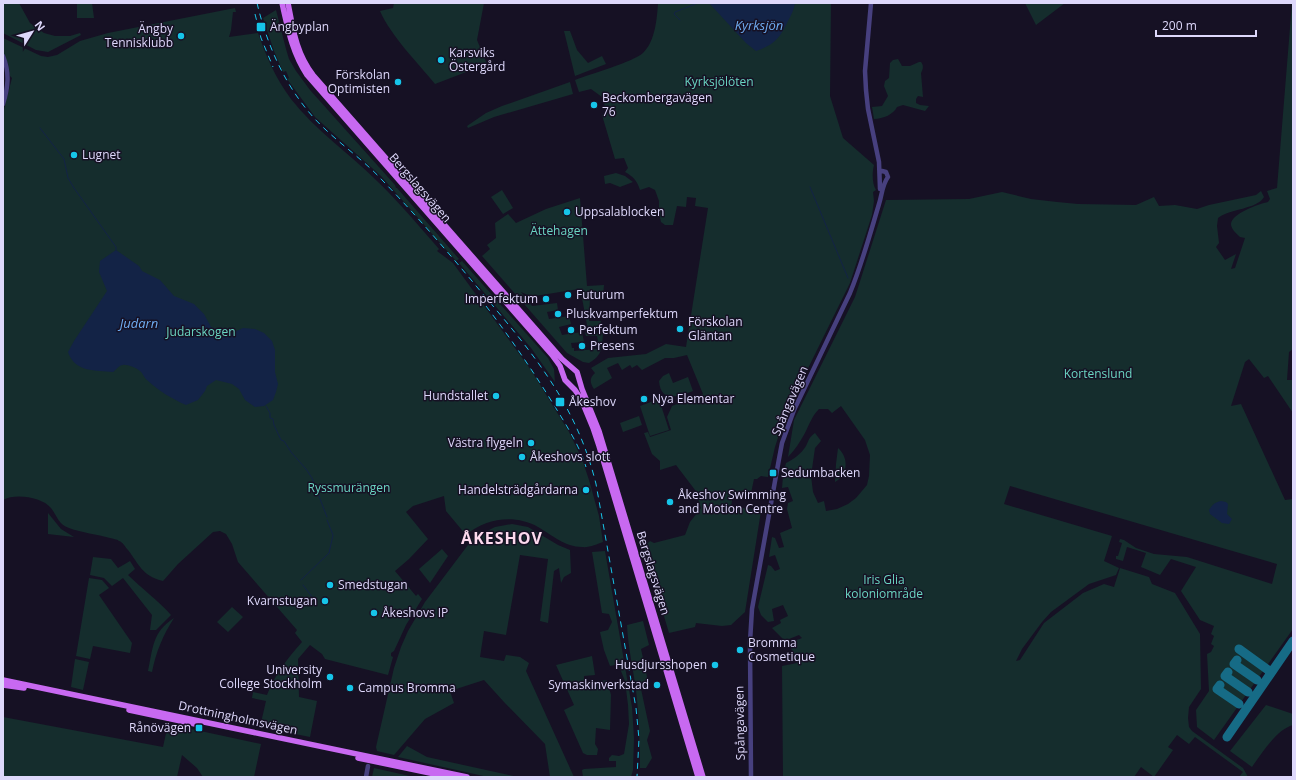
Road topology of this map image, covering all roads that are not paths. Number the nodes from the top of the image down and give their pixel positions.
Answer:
1 (282, 3) edge
2 (288, 3) edge
3 (871, 3) edge
4 (3, 56) edge
5 (3, 104) edge
6 (882, 172) junction
7 (880, 179) junction
8 (886, 180) junction
9 (877, 210) junction
10 (573, 369) junction
11 (564, 375) junction
12 (578, 377) junction
13 (569, 383) junction
14 (3, 680) edge
15 (3, 685) edge
16 (175, 718) junction
17 (368, 766) dead end
18 (366, 777) edge
19 (449, 777) edge
20 (467, 777) edge
21 (698, 777) edge
22 (703, 777) edge
23 (750, 777) edge

1 - 11 main road, Bergslagsvägen
2 - 10 main road, Bergslagsvägen
3 - 6 street
4 - 5 street
6 - 7 street, Spångavägen
6 - 8 street
7 - 8 street
7 - 9 street, Spångavägen
8 - 9 street, Spångavägen
9 - 23 street, Spångavägen
10 - 11 main road
10 - 12 main road, Bergslagsvägen
11 - 13 main road, Bergslagsvägen
12 - 13 main road
12 - 22 main road, Bergslagsvägen
13 - 21 main road, Bergslagsvägen
14 - 16 main road, Drottningholmsvägen
15 - 16 main road, Drottningholmsvägen
16 - 19 main road, Drottningholmsvägen
16 - 20 main road, Drottningholmsvägen
17 - 18 street

